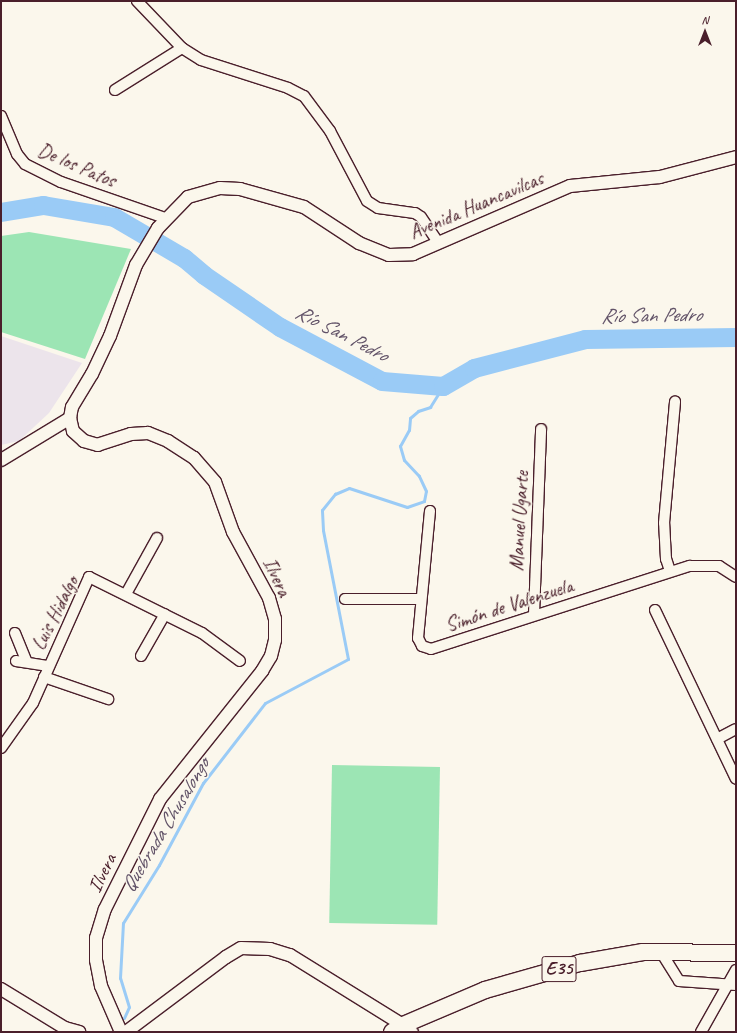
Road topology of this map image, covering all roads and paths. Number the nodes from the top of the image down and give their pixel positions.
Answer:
1 (138, 1) edge
2 (182, 48) junction
3 (114, 90) dead end
4 (1, 116) edge
5 (736, 157) edge
6 (162, 223) junction
7 (438, 242) junction
8 (675, 401) dead end
9 (70, 418) junction
10 (541, 429) dead end
11 (1, 460) edge
12 (430, 511) dead end
13 (157, 538) dead end
14 (670, 571) junction
15 (736, 577) edge
16 (126, 594) junction
17 (421, 598) junction
18 (345, 599) dead end
19 (655, 610) dead end
20 (165, 614) junction
21 (534, 614) junction
22 (15, 633) dead end
23 (141, 656) dead end
24 (16, 661) dead end
25 (240, 661) dead end
26 (27, 662) junction
27 (49, 666) junction
28 (44, 677) junction
29 (108, 699) dead end
30 (736, 729) edge
31 (717, 739) junction
32 (1, 748) edge
33 (736, 779) edge
34 (661, 952) junction
35 (736, 953) edge
36 (736, 970) edge
37 (732, 985) edge
38 (1, 989) edge
39 (402, 1030) edge
40 (79, 1032) edge
41 (121, 1032) edge
42 (126, 1032) edge
43 (701, 1032) edge

1 - 2 street
2 - 3 street
2 - 7 street
4 - 6 street, De los Patos
5 - 7 street, Avenida Huancavilcas
6 - 7 street, Avenida Huancavilcas
6 - 9 street, Avenida Huancavilcas
8 - 14 street
9 - 11 street
9 - 41 street, Ilvera
10 - 21 street, Manuel Ugarte
12 - 17 street, Simón de Valenzuela
13 - 16 street
14 - 15 street, Simón de Valenzuela
14 - 21 street, Simón de Valenzuela
16 - 20 street, Luis Hidalgo
16 - 27 street, Luis Hidalgo
17 - 18 street
17 - 21 street, Simón de Valenzuela
19 - 31 street
20 - 23 street
20 - 25 street, Luis Hidalgo
22 - 26 street
24 - 26 street
26 - 27 street
27 - 28 street, Luis Hidalgo
28 - 29 street
28 - 32 street, Luis Hidalgo
30 - 31 street
31 - 33 street
34 - 35 highway, E35
34 - 37 street
34 - 39 highway, E35
36 - 37 street
37 - 43 street
38 - 40 street
39 - 42 street

